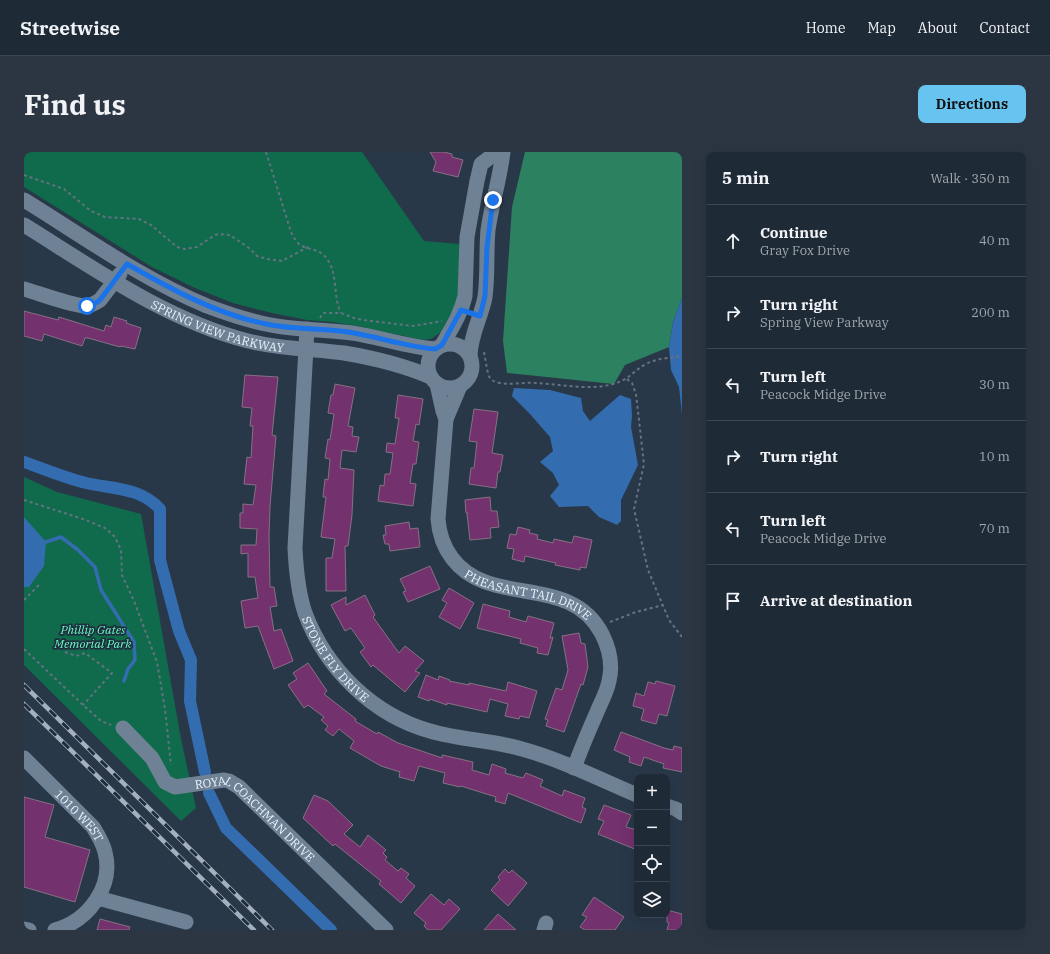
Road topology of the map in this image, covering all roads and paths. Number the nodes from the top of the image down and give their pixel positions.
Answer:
1 (266, 152) edge
2 (497, 152) edge
3 (503, 152) edge
4 (24, 175) edge
5 (24, 200) edge
6 (24, 225) edge
7 (308, 248) junction
8 (127, 264) junction
9 (115, 281) junction
10 (24, 289) edge
11 (461, 310) junction
12 (341, 313) junction
13 (480, 316) junction
14 (320, 320) dead end
15 (444, 321) dead end
16 (307, 329) junction
17 (439, 347) junction
18 (306, 350) junction
19 (477, 352) junction
20 (682, 356) edge
21 (627, 379) junction
22 (434, 381) junction
23 (460, 386) junction
24 (446, 419) junction
25 (24, 500) edge
26 (40, 584) dead end
27 (24, 600) edge
28 (663, 605) junction
29 (610, 622) dead end
30 (682, 637) edge
31 (24, 649) edge
32 (65, 652) dead end
33 (82, 705) junction
34 (123, 728) joint
35 (24, 758) edge
36 (171, 768) dead end
37 (574, 768) junction
38 (634, 794) edge
39 (100, 893) junction
40 (186, 922) dead end
41 (24, 929) edge
42 (29, 930) edge
43 (55, 930) edge
44 (386, 930) edge

1 - 7 path
2 - 11 street
3 - 13 street
4 - 7 path
5 - 8 street, SPRING VIEW PARKWAY
6 - 9 street, SPRING VIEW PARKWAY
7 - 12 path
8 - 9 street
8 - 16 street, SPRING VIEW PARKWAY
9 - 10 street
9 - 18 street, SPRING VIEW PARKWAY
11 - 13 street
11 - 17 street
12 - 14 path
12 - 15 path
13 - 19 street
16 - 17 street, SPRING VIEW PARKWAY
16 - 18 street, STONE FLY DRIVE
17 - 19 street
17 - 22 street
18 - 22 street, SPRING VIEW PARKWAY
18 - 37 street, STONE FLY DRIVE
19 - 21 path
19 - 23 street
20 - 21 path
21 - 28 path
22 - 23 street
22 - 24 street, PHEASANT TAIL DRIVE
23 - 24 street, PHEASANT TAIL DRIVE
24 - 37 street, PHEASANT TAIL DRIVE
25 - 36 path
26 - 27 path
28 - 29 path
28 - 30 path
31 - 33 path
32 - 33 path
33 - 34 path
34 - 44 street, ROYAL COACHMAN DRIVE
35 - 39 street, 1010 WEST
37 - 38 street, STONE FLY DRIVE
39 - 40 street
39 - 43 street
41 - 42 street

